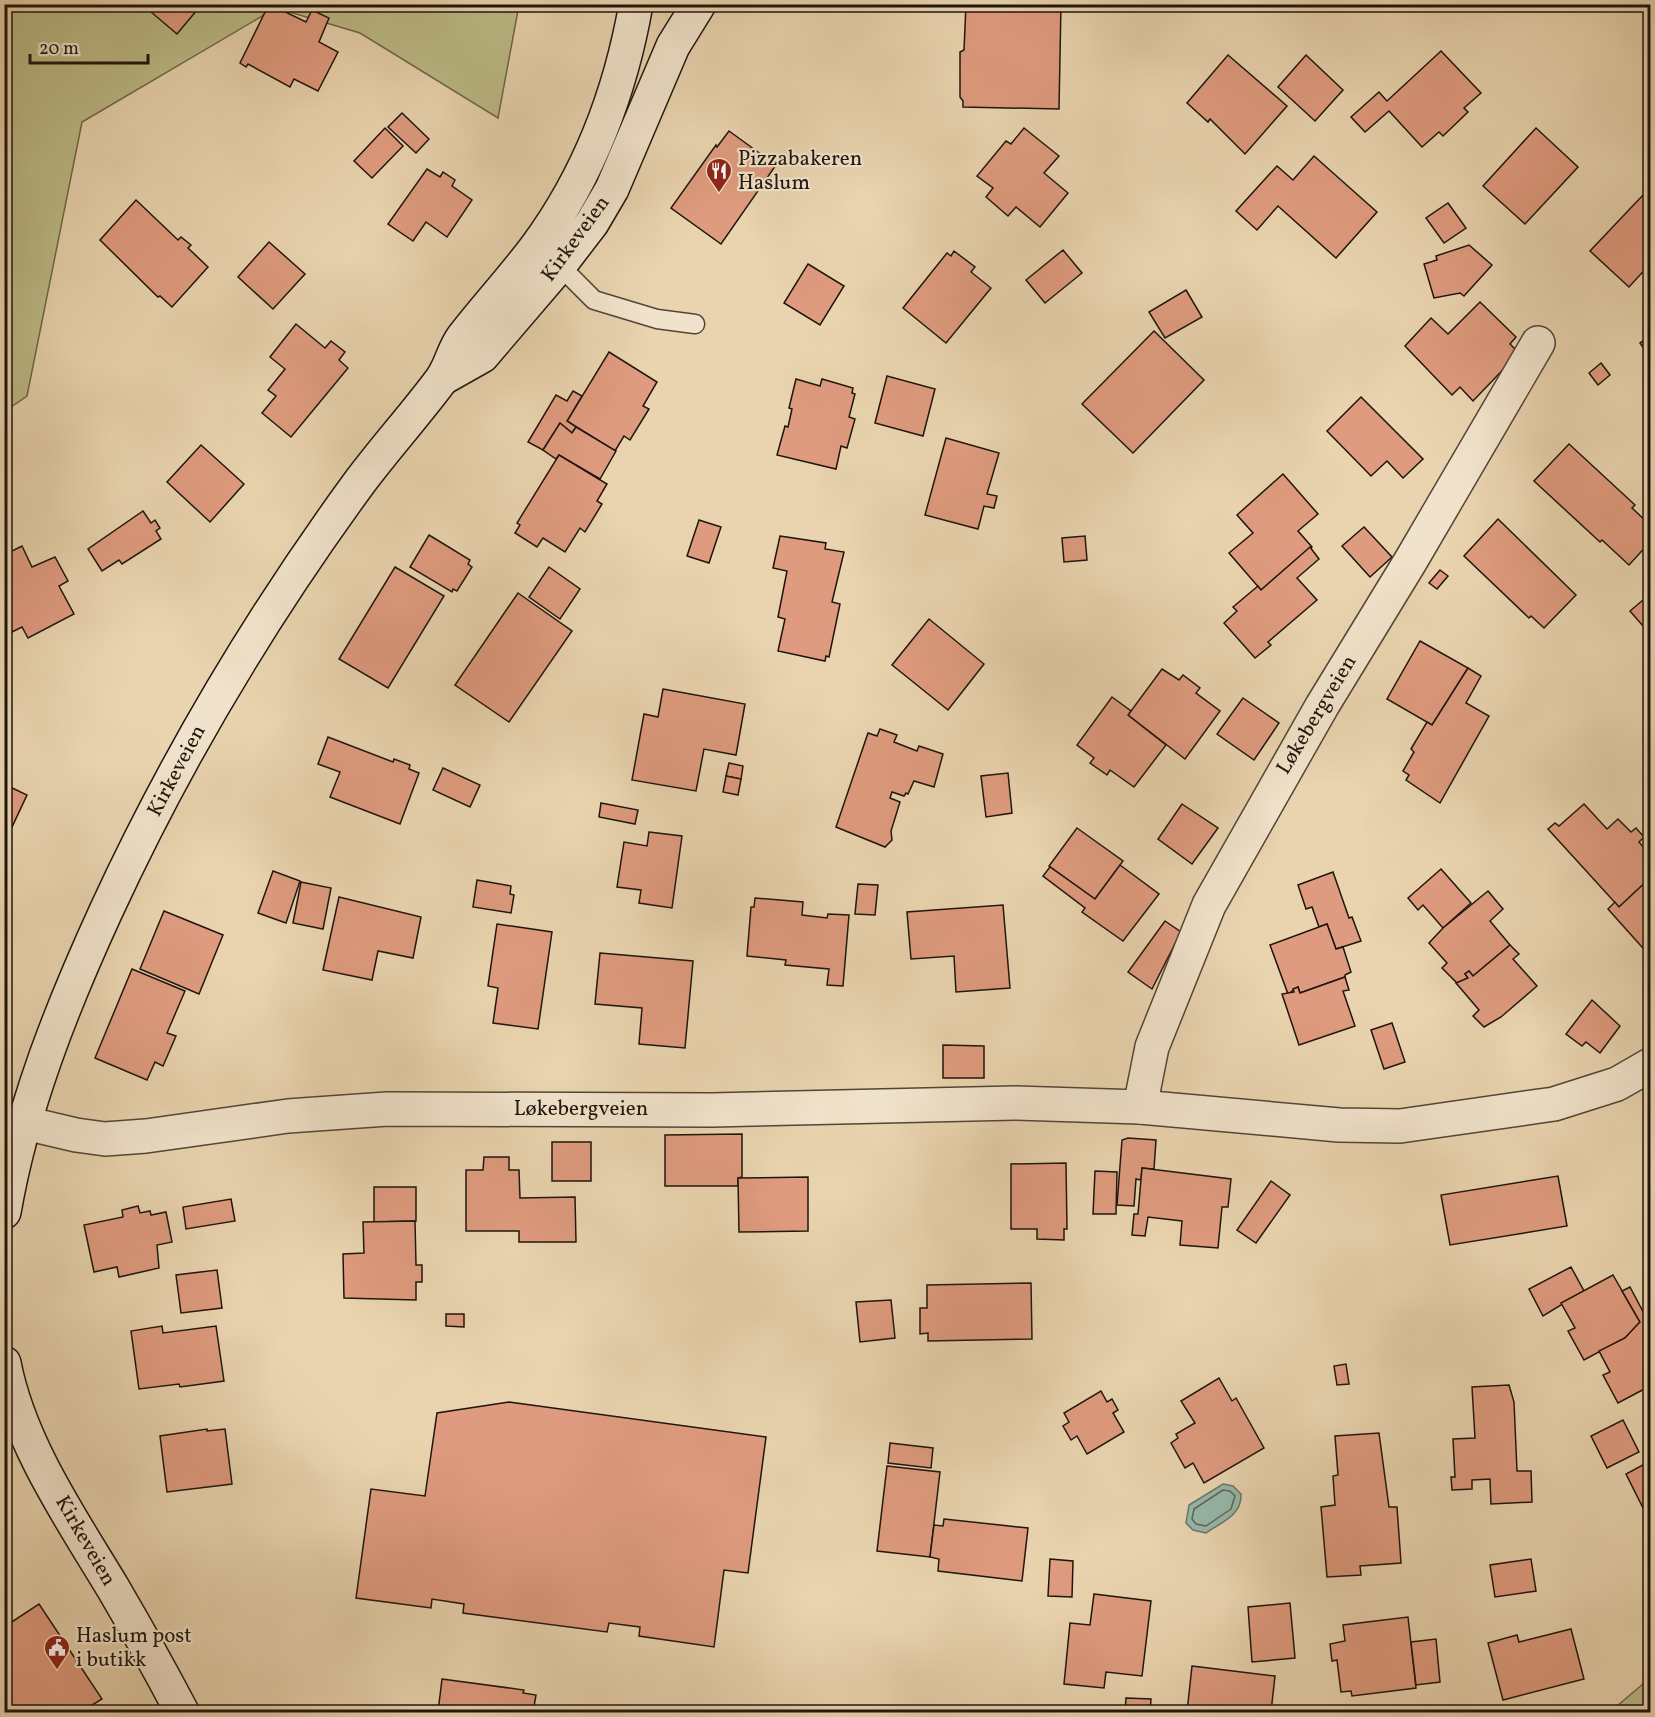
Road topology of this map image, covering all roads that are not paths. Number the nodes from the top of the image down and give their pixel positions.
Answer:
1 (636, 4) edge
2 (699, 4) edge
3 (549, 255) junction
4 (695, 324) dead end
5 (1538, 343) dead end
6 (1650, 1065) edge
7 (1140, 1107) junction
8 (25, 1123) junction
9 (4, 1212) edge
10 (4, 1363) edge
11 (182, 1713) edge

1 - 3 street, Kirkeveien
2 - 3 street, Kirkeveien
3 - 4 lane
3 - 8 street, Kirkeveien
5 - 7 street, Løkebergveien
6 - 7 street, Løkebergveien
7 - 8 street, Løkebergveien
8 - 9 street, Kirkeveien
10 - 11 street, Kirkeveien

